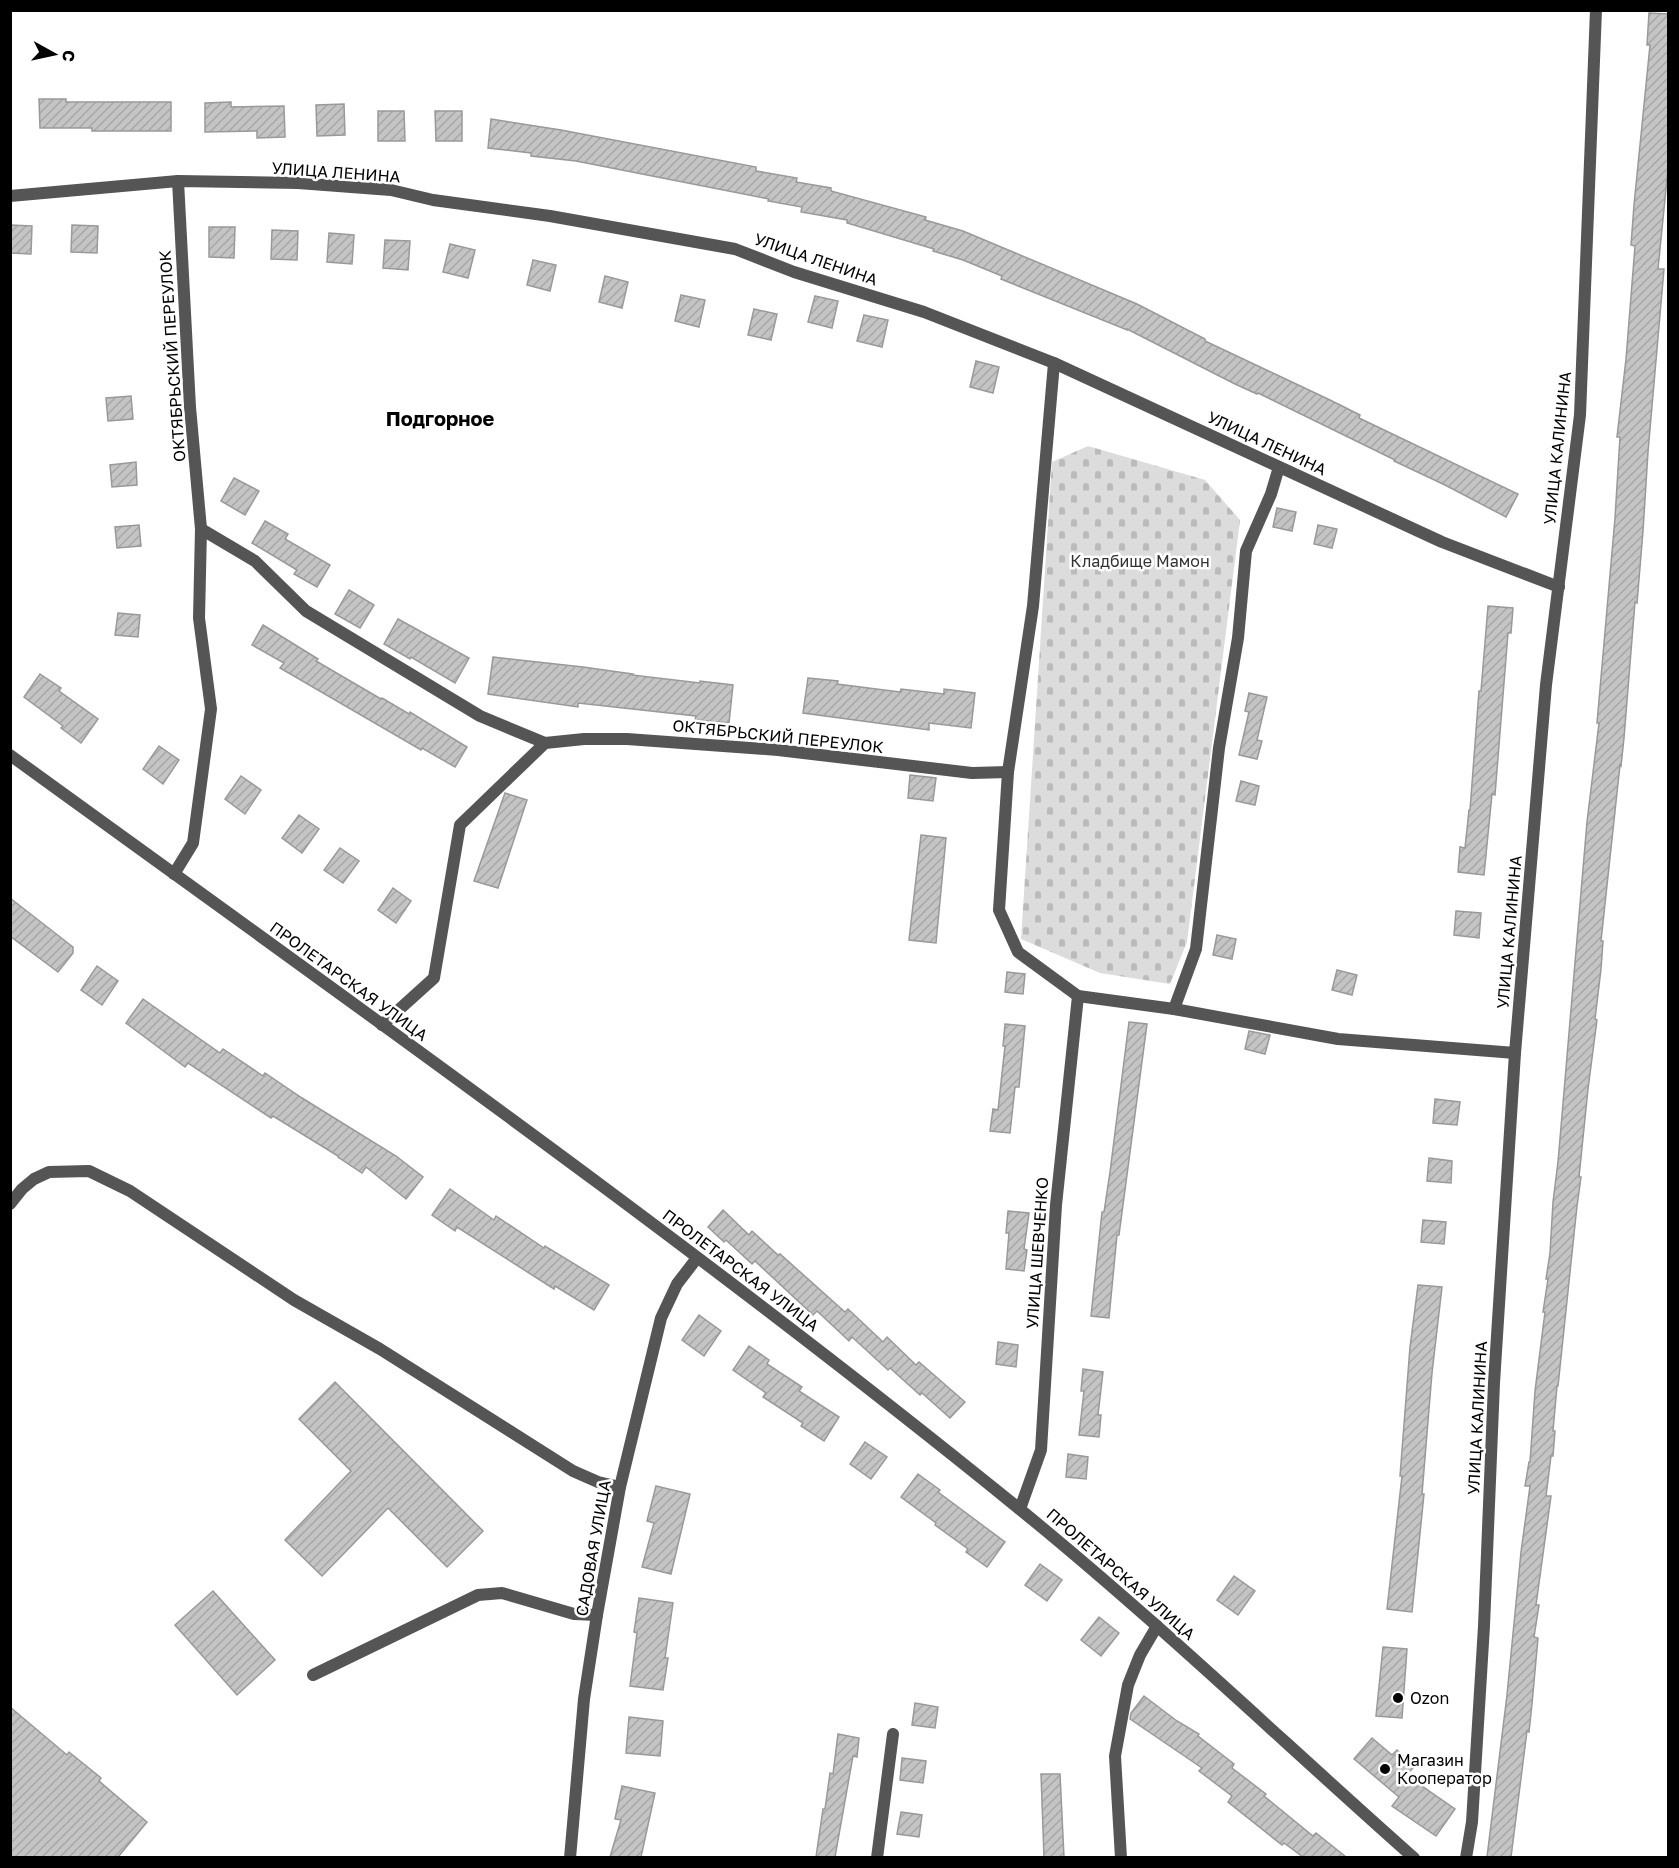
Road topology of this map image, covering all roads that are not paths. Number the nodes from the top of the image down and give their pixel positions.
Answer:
1 (1596, 10) edge
2 (178, 181) junction
3 (10, 196) edge
4 (1054, 363) junction
5 (1279, 467) junction
6 (201, 529) junction
7 (1559, 587) junction
8 (545, 743) junction
9 (10, 755) edge
10 (1008, 772) junction
11 (174, 874) junction
12 (1078, 996) junction
13 (1174, 1010) junction
14 (382, 1025) junction
15 (1515, 1053) junction
16 (10, 1204) edge
17 (697, 1258) junction
18 (620, 1487) junction
19 (1020, 1509) junction
20 (597, 1615) junction
21 (1156, 1626) junction
22 (313, 1675) dead end
23 (893, 1734) dead end
24 (570, 1857) edge
25 (877, 1857) edge
26 (1121, 1857) edge
27 (1414, 1857) edge
28 (1466, 1857) edge

1 - 7 street, УЛИЦА КАЛИНИНА
2 - 3 street, УЛИЦА ЛЕНИНА
2 - 4 street, УЛИЦА ЛЕНИНА
2 - 6 street, ОКТЯБРЬСКИЙ ПЕРЕУЛОК
4 - 5 street, УЛИЦА ЛЕНИНА
4 - 10 street
5 - 7 street, УЛИЦА ЛЕНИНА
5 - 13 street
6 - 8 street, ОКТЯБРЬСКИЙ ПЕРЕУЛОК
6 - 11 street, ОКТЯБРЬСКИЙ ПЕРЕУЛОК
7 - 15 street, УЛИЦА КАЛИНИНА
8 - 10 street, ОКТЯБРЬСКИЙ ПЕРЕУЛОК
8 - 14 street
9 - 11 street, ПРОЛЕТАРСКАЯ УЛИЦА
10 - 12 street
11 - 14 street, ПРОЛЕТАРСКАЯ УЛИЦА
12 - 13 street
12 - 19 street, УЛИЦА ШЕВЧЕНКО
13 - 15 street
14 - 17 street, ПРОЛЕТАРСКАЯ УЛИЦА
15 - 28 street, УЛИЦА КАЛИНИНА
16 - 18 street
17 - 18 street, САДОВАЯ УЛИЦА
17 - 19 street, ПРОЛЕТАРСКАЯ УЛИЦА
18 - 20 street, САДОВАЯ УЛИЦА
19 - 21 street, ПРОЛЕТАРСКАЯ УЛИЦА
20 - 22 street
20 - 24 street, САДОВАЯ УЛИЦА
21 - 26 street
21 - 27 street, ПРОЛЕТАРСКАЯ УЛИЦА
23 - 25 street

